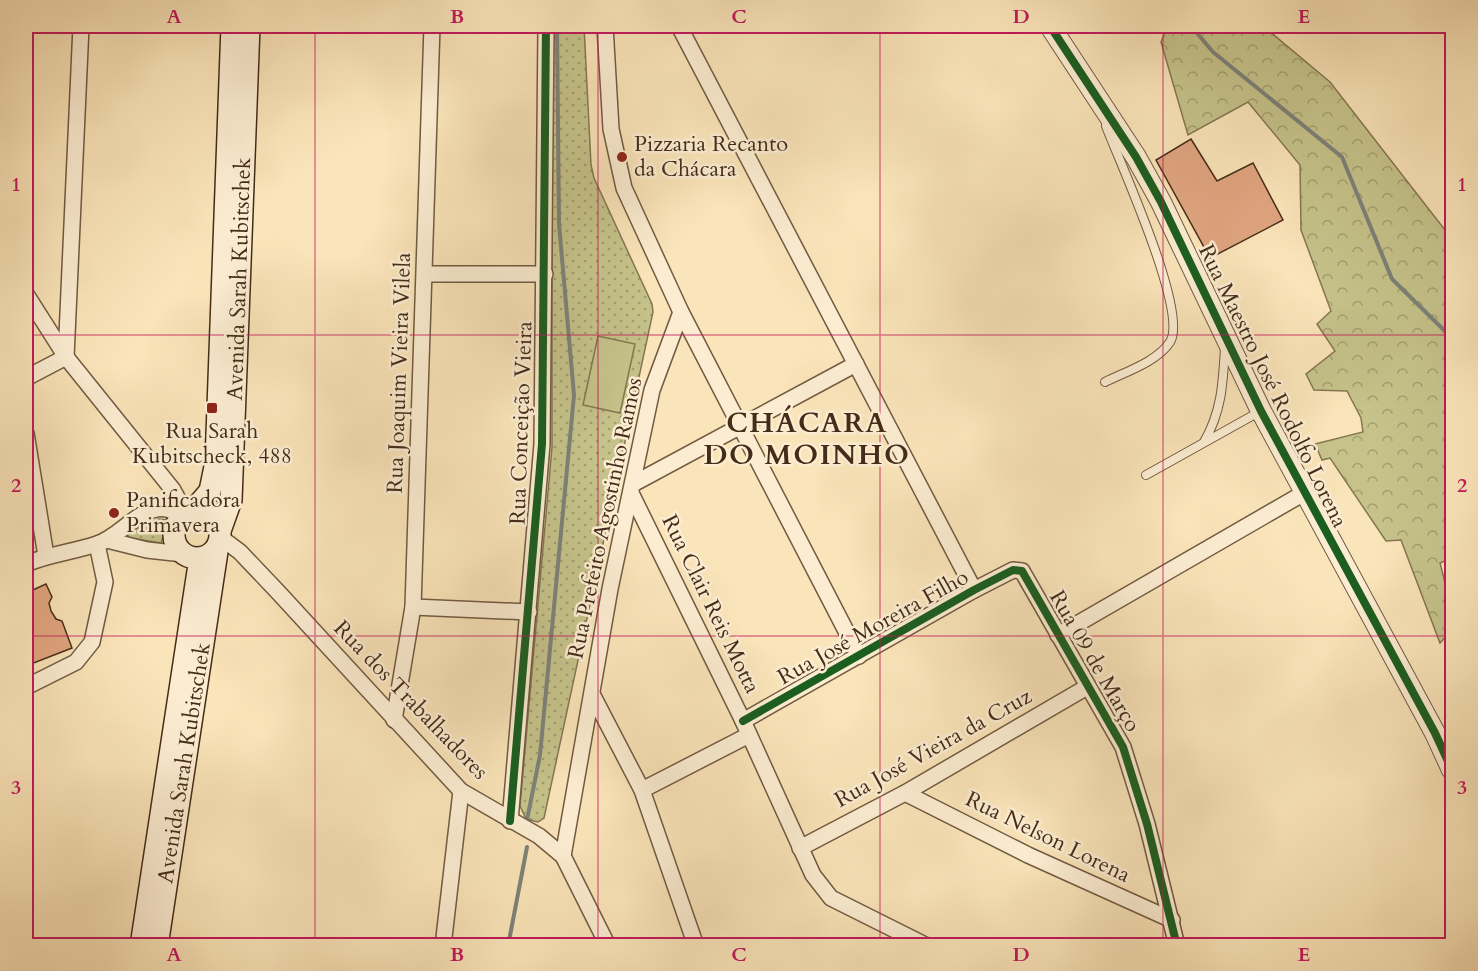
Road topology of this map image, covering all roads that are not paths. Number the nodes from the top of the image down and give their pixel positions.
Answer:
1 (81, 26) edge
2 (232, 26) edge
3 (249, 26) edge
4 (432, 26) edge
5 (546, 26) edge
6 (605, 26) edge
7 (679, 26) edge
8 (1050, 26) edge
9 (1095, 97) junction
10 (425, 274) junction
11 (545, 274) junction
12 (26, 294) edge
13 (681, 312) junction
14 (1226, 337) junction
15 (66, 357) junction
16 (856, 363) junction
17 (26, 378) edge
18 (1105, 382) dead end
19 (1261, 411) junction
20 (739, 425) junction
21 (26, 433) edge
22 (1204, 442) junction
23 (1146, 475) dead end
24 (632, 488) junction
25 (1304, 493) junction
26 (187, 515) junction
27 (220, 538) junction
28 (102, 542) junction
29 (46, 556) junction
30 (192, 556) junction
31 (26, 564) edge
32 (1022, 571) joint
33 (974, 590) junction
34 (413, 607) junction
35 (529, 612) junction
36 (1058, 635) junction
37 (195, 647) junction
38 (859, 657) junction
39 (26, 687) edge
40 (1087, 687) junction
41 (593, 696) junction
42 (394, 720) junction
43 (746, 728) junction
44 (1452, 770) edge
45 (642, 790) junction
46 (461, 791) junction
47 (905, 793) junction
48 (510, 821) junction
49 (800, 848) junction
50 (563, 856) junction
51 (154, 906) junction
52 (1172, 920) junction
53 (141, 945) edge
54 (157, 945) edge
55 (443, 945) edge
56 (608, 945) edge
57 (696, 945) edge
58 (927, 945) edge
59 (1177, 945) edge

1 - 15 street
2 - 26 main road, Avenida Sarah Kubitschek
3 - 27 main road, Avenida Sarah Kubitschek
4 - 10 street, Rua Joaquim Vieira Vilela
5 - 11 street, Rua Conceição Vieira
6 - 13 street
7 - 16 street
8 - 9 street, Rua Maestro José Rodolfo Lorena
9 - 14 street, Rua Maestro José Rodolfo Lorena
9 - 18 lane
10 - 11 street
10 - 34 street, Rua Joaquim Vieira Vilela
11 - 35 street, Rua Conceição Vieira
12 - 15 street
13 - 20 street
13 - 24 street, Rua Prefeito Agostinho Ramos
14 - 19 street, Rua Maestro José Rodolfo Lorena
14 - 22 lane
15 - 17 street
15 - 26 street
16 - 20 street
16 - 33 street
19 - 22 lane
19 - 25 street, Rua Maestro José Rodolfo Lorena
20 - 24 street
20 - 38 street
21 - 29 street
22 - 23 lane
24 - 41 street, Rua Prefeito Agostinho Ramos
24 - 43 street, Rua Clair Reis Motta
25 - 36 street
25 - 44 street, Rua Maestro José Rodolfo Lorena
26 - 27 main road
26 - 28 street
26 - 30 main road
27 - 30 main road
27 - 37 main road, Avenida Sarah Kubitschek
27 - 42 street, Rua dos Trabalhadores
28 - 29 street
28 - 30 street
28 - 39 street
29 - 31 street
30 - 37 main road, Avenida Sarah Kubitschek
32 - 33 street, Rua José Moreira Filho
32 - 36 street, Rua 09 de Março
33 - 38 street, Rua José Moreira Filho
34 - 35 street
34 - 42 street, Rua Joaquim Vieira Vilela
35 - 48 street, Rua Conceição Vieira
36 - 40 street, Rua 09 de Março
37 - 51 main road, Avenida Sarah Kubitschek
38 - 43 street, Rua José Moreira Filho
40 - 47 street, Rua José Vieira da Cruz
40 - 52 street, Rua 09 de Março
41 - 45 street
41 - 50 street, Rua Prefeito Agostinho Ramos
42 - 46 street, Rua dos Trabalhadores
43 - 45 street, Rua José Moreira Filho
43 - 49 street, Rua Clair Reis Motta
45 - 57 street
46 - 48 street, Rua dos Trabalhadores
46 - 55 street
47 - 49 street, Rua José Vieira da Cruz
47 - 52 street, Rua Nelson Lorena
48 - 50 street, Rua dos Trabalhadores
49 - 58 street, Rua Clair Reis Motta
50 - 56 street, Rua dos Trabalhadores
51 - 53 main road, Avenida Sarah Kubitschek
51 - 54 main road, Avenida Sarah Kubitschek
52 - 59 street, Rua 09 de Março

